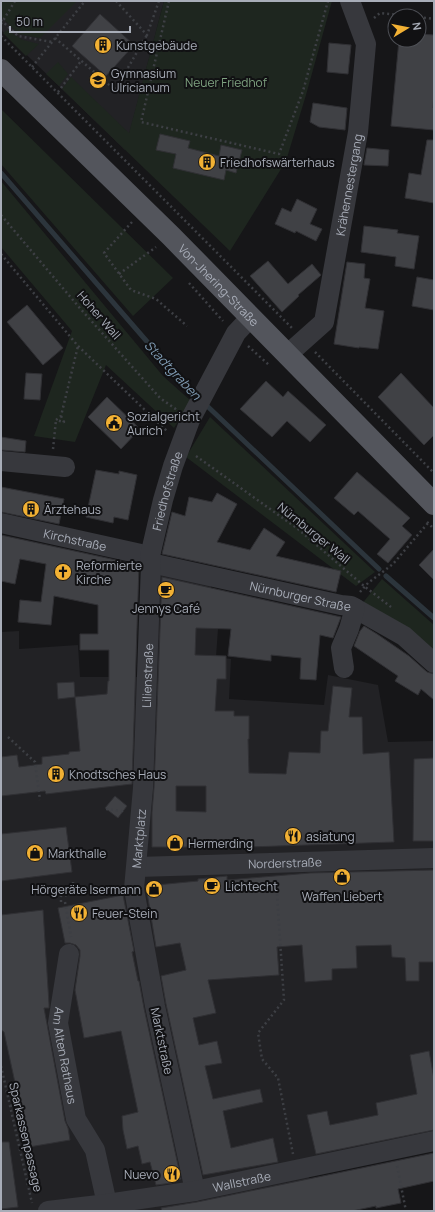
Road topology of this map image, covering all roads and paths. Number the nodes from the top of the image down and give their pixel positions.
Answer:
1 (15, 1) edge
2 (85, 1) edge
3 (116, 1) edge
4 (158, 1) edge
5 (170, 1) edge
6 (328, 1) edge
7 (350, 1) edge
8 (387, 14) edge
9 (1, 22) edge
10 (360, 29) junction
11 (147, 35) junction
12 (1, 36) edge
13 (54, 38) junction
14 (52, 42) junction
15 (81, 61) junction
16 (32, 67) junction
17 (1, 70) edge
18 (58, 92) junction
19 (1, 215) edge
20 (132, 222) dead end
21 (156, 247) dead end
22 (1, 254) edge
23 (119, 274) junction
24 (251, 317) junction
25 (187, 326) dead end
26 (304, 340) junction
27 (78, 346) junction
28 (288, 355) junction
29 (61, 416) junction
30 (56, 420) junction
31 (190, 420) junction
32 (181, 443) junction
33 (1, 461) edge
34 (58, 466) joint
35 (434, 473) edge
36 (434, 504) edge
37 (1, 524) edge
38 (434, 529) edge
39 (151, 559) junction
40 (364, 586) junction
41 (355, 608) junction
42 (395, 610) dead end
43 (434, 663) edge
44 (344, 668) dead end
45 (8, 737) dead end
46 (143, 788) joint
47 (40, 800) dead end
48 (106, 809) dead end
49 (122, 811) dead end
50 (434, 858) edge
51 (275, 863) junction
52 (137, 867) junction
53 (73, 882) dead end
54 (134, 889) joint
55 (61, 902) dead end
56 (65, 902) dead end
57 (69, 954) joint
58 (1, 1066) edge
59 (19, 1104) dead end
60 (10, 1106) junction
61 (434, 1141) edge
62 (393, 1150) junction
63 (296, 1170) junction
64 (195, 1191) junction
65 (108, 1204) junction
66 (40, 1207) edge
67 (406, 1211) edge

1 - 9 path
2 - 13 path
3 - 11 path
4 - 11 path
5 - 6 path
7 - 10 street, Krähennestergang
8 - 10 path
9 - 14 path
10 - 26 street, Krähennestergang
11 - 15 path
12 - 16 path
13 - 14 path
13 - 15 path
14 - 16 path
15 - 18 path
16 - 18 path
17 - 24 main road, Von-Jhering-Straße
18 - 26 path
19 - 31 path, Hoher Wall
20 - 23 path
21 - 23 path
22 - 27 path
23 - 25 path
24 - 28 main road, Von-Jhering-Straße
24 - 31 street, Friedhofstraße
26 - 28 street, Krähennestergang
26 - 35 path
27 - 29 path
27 - 32 path
28 - 36 main road, Von-Jhering-Straße
29 - 30 path
29 - 30 path
30 - 34 path
31 - 32 street, Friedhofstraße
32 - 39 street, Friedhofstraße
32 - 40 path, Nürnburger Wall
33 - 34 street
37 - 39 street, Kirchstraße
38 - 40 path
39 - 41 street, Nürnburger Straße
39 - 46 street, Lilienstraße
40 - 42 path, Nürnburger Wall
41 - 43 street, Nürnburger Straße
41 - 44 street
45 - 47 path
46 - 52 street, Marktplatz
48 - 49 path
50 - 51 street, Norderstraße
51 - 52 street, Norderstraße
51 - 63 path
52 - 54 street, Marktplatz
53 - 55 path
54 - 64 street, Marktstraße
56 - 57 path
57 - 65 street, Am Alten Rathaus
58 - 60 path, Sparkassenpassage
59 - 60 path
60 - 66 path, Sparkassenpassage
61 - 62 street, Wallstraße
62 - 63 street, Wallstraße
62 - 67 path
63 - 64 street, Wallstraße
64 - 65 street, Wallstraße
65 - 66 street, Wallstraße

